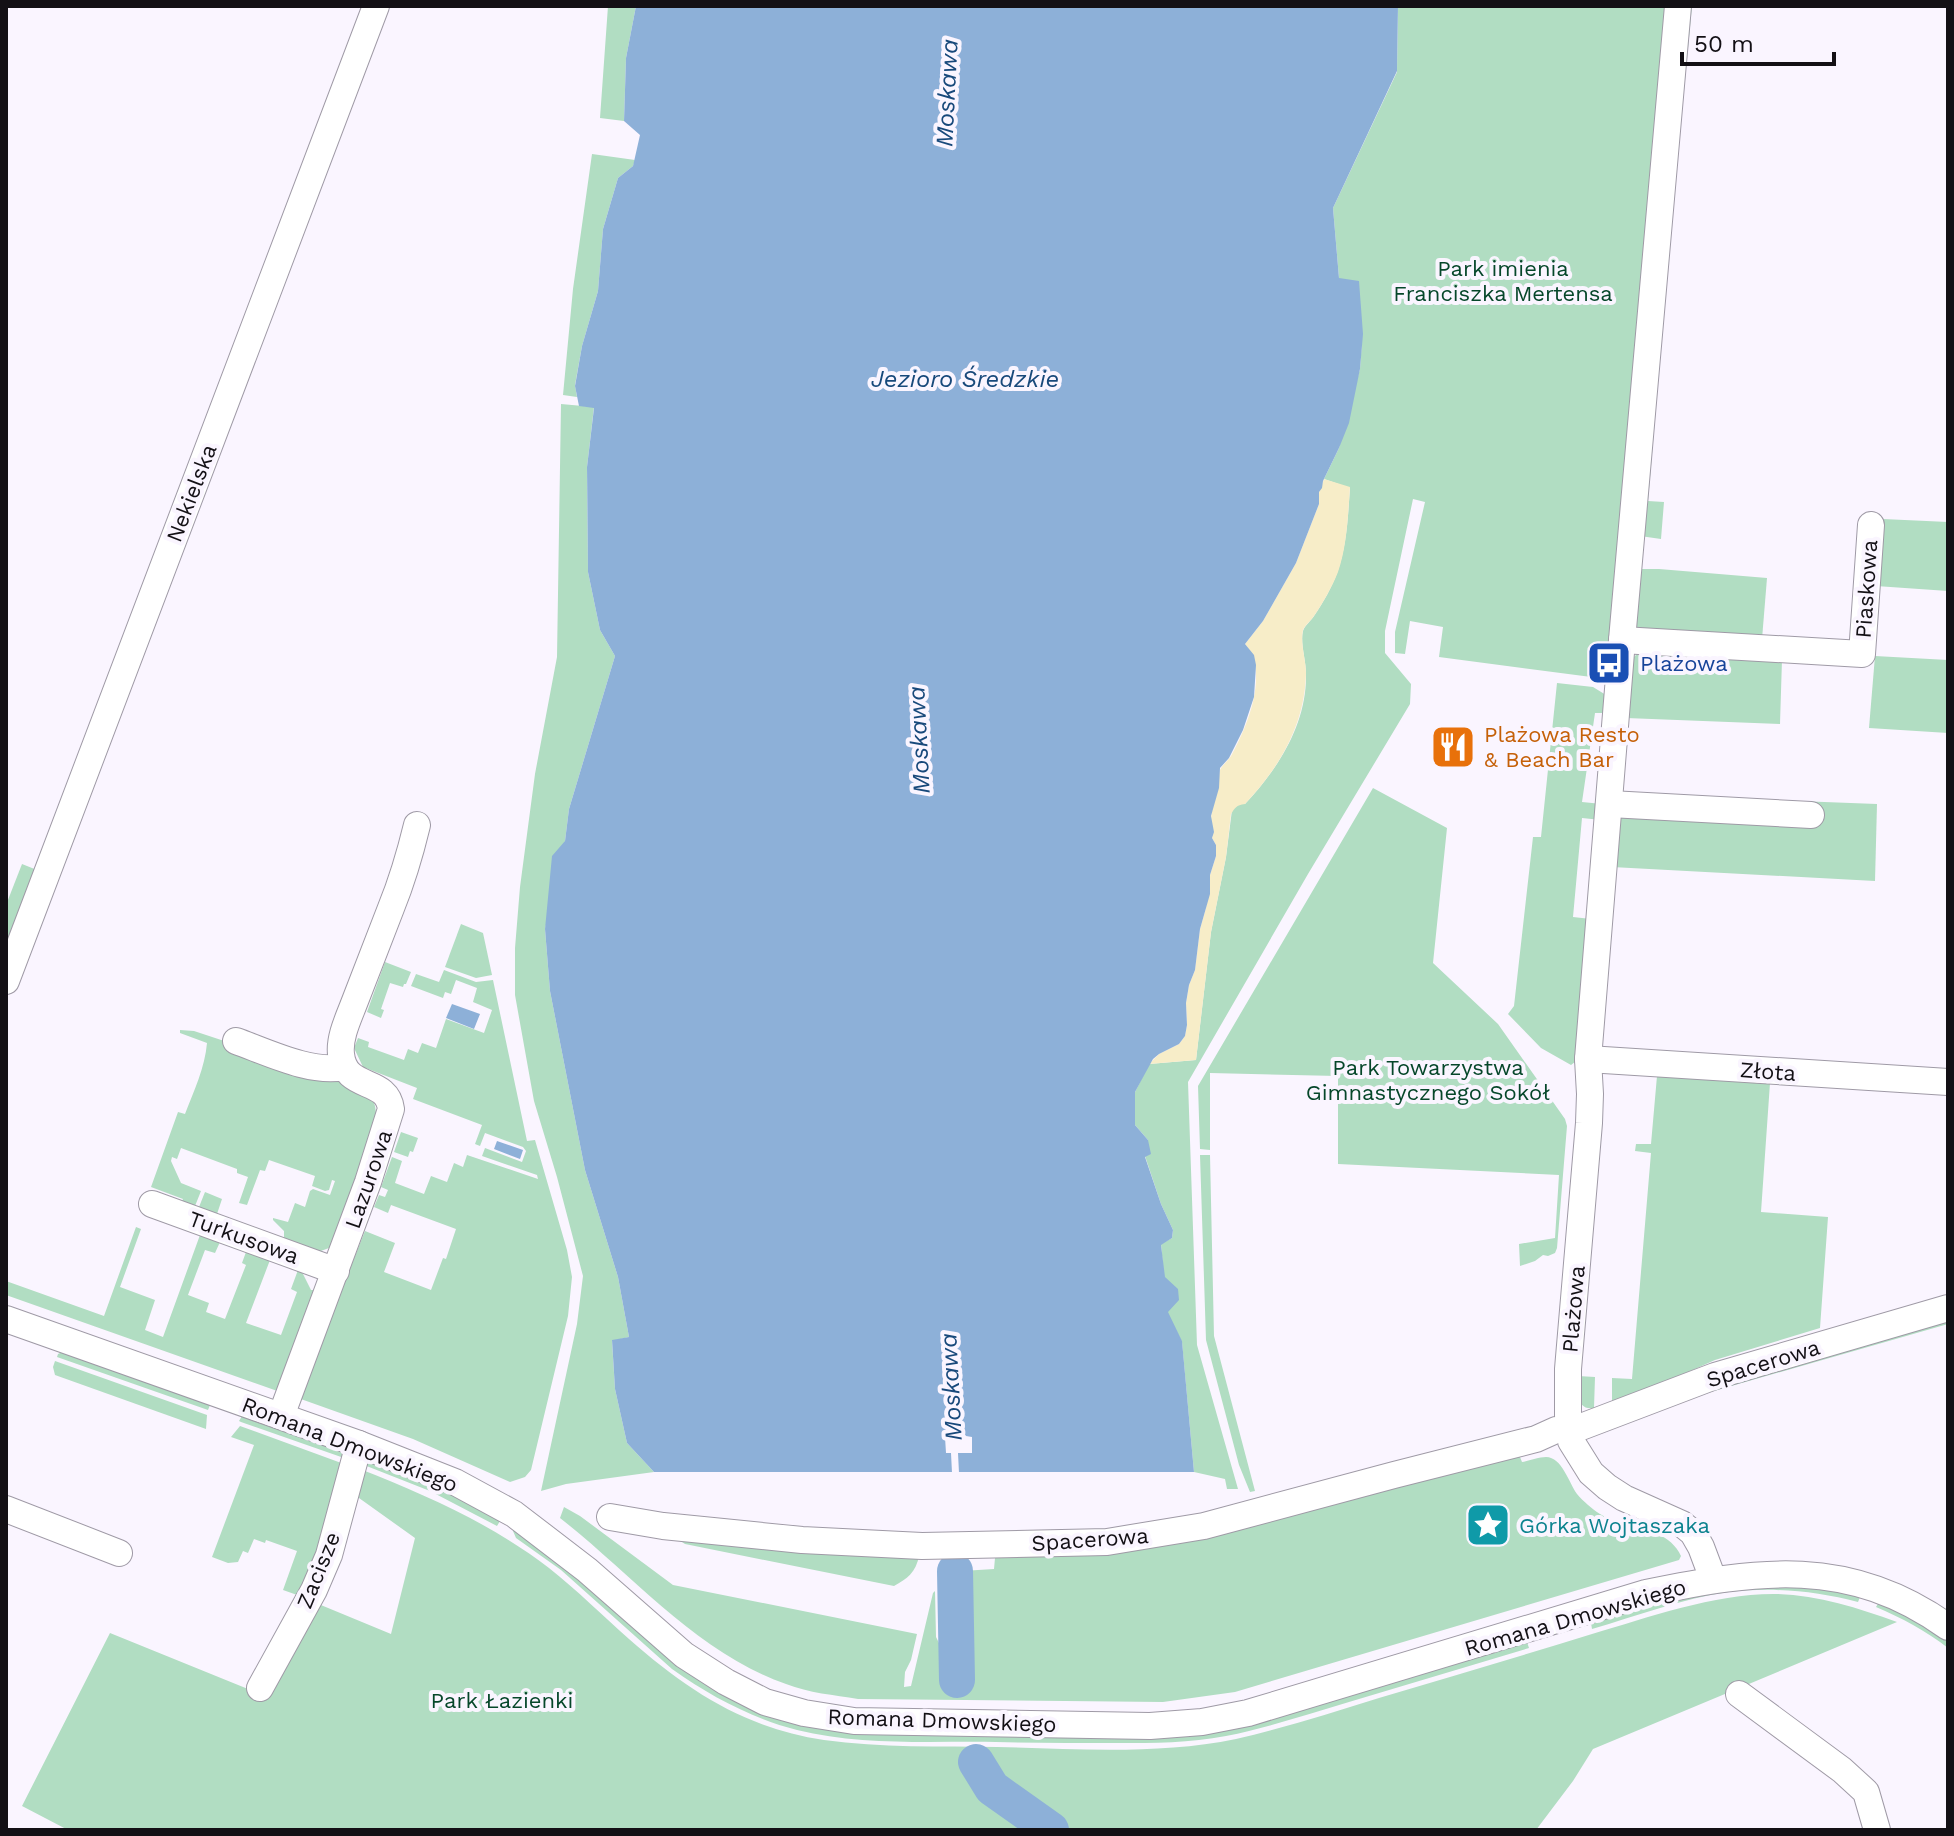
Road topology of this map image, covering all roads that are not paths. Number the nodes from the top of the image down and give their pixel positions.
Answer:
1 (376, 6) edge
2 (1678, 6) edge
3 (1871, 525) dead end
4 (1622, 640) junction
5 (1610, 804) junction
6 (1811, 815) dead end
7 (417, 825) dead end
8 (6, 981) edge
9 (236, 1041) dead end
10 (1588, 1059) junction
11 (344, 1067) junction
12 (1948, 1082) edge
13 (152, 1204) dead end
14 (336, 1271) junction
15 (1948, 1308) edge
16 (6, 1319) edge
17 (281, 1416) junction
18 (1569, 1428) junction
19 (359, 1444) junction
20 (6, 1509) edge
21 (610, 1517) dead end
22 (119, 1553) dead end
23 (1713, 1579) junction
24 (1948, 1627) edge
25 (260, 1688) dead end
26 (1739, 1694) dead end
27 (1877, 1830) edge

1 - 8 street, Nekielska
2 - 4 street, Plażowa
3 - 4 street, Piaskowa
4 - 5 street, Plażowa
5 - 6 street
5 - 10 street, Plażowa
7 - 11 street
9 - 11 street
10 - 12 street, Złota
10 - 18 street, Plażowa
11 - 14 street, Lazurowa
13 - 14 street, Turkusowa
14 - 17 street, Lazurowa
15 - 18 street, Spacerowa
16 - 17 street, Romana Dmowskiego
17 - 19 street, Romana Dmowskiego
18 - 21 street, Spacerowa
18 - 23 street
19 - 23 street, Romana Dmowskiego
19 - 25 street, Zacisze
20 - 22 street
23 - 24 street, Romana Dmowskiego
26 - 27 street

